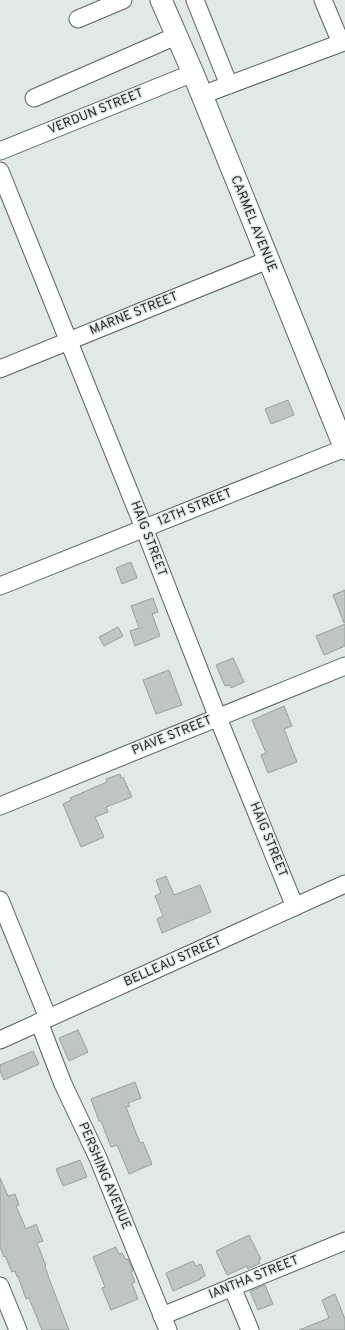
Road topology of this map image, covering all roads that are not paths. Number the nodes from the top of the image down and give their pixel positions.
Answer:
1 (123, 0) edge
2 (161, 0) edge
3 (195, 0) edge
4 (323, 0) edge
5 (78, 19) dead end
6 (176, 36) junction
7 (192, 73) junction
8 (229, 85) junction
9 (202, 95) junction
10 (34, 98) dead end
11 (0, 151) edge
12 (0, 171) edge
13 (268, 260) junction
14 (69, 341) junction
15 (0, 369) edge
16 (345, 449) edge
17 (144, 528) junction
18 (0, 586) edge
19 (345, 666) edge
20 (218, 718) junction
21 (0, 806) edge
22 (345, 884) edge
23 (0, 900) edge
24 (295, 907) junction
25 (44, 1020) junction
26 (0, 1040) edge
27 (345, 1241) edge
28 (0, 1286) edge
29 (232, 1287) junction
30 (165, 1323) edge
31 (18, 1330) edge
32 (250, 1330) edge

1 - 5 street
2 - 6 main road, CARMEL AVENUE
3 - 8 street
4 - 8 street
6 - 7 main road, CARMEL AVENUE
6 - 10 street
7 - 9 main road, CARMEL AVENUE
7 - 11 street, VERDUN STREET
8 - 9 street
9 - 13 main road, CARMEL AVENUE
12 - 14 street, HAIG STREET
13 - 14 street, MARNE STREET
13 - 16 main road, CARMEL AVENUE
14 - 15 street, MARNE STREET
14 - 17 street, HAIG STREET
16 - 17 street, 12TH STREET
17 - 18 street, 12TH STREET
17 - 20 street, HAIG STREET
19 - 20 street, PIAVE STREET
20 - 21 street, PIAVE STREET
20 - 24 street, HAIG STREET
22 - 24 street, BELLEAU STREET
23 - 25 street, PERSHING AVENUE
24 - 25 street, BELLEAU STREET
25 - 26 street, BELLEAU STREET
25 - 30 street, PERSHING AVENUE
27 - 29 street, IANTHA STREET
28 - 31 street
29 - 30 street, IANTHA STREET
29 - 32 street

